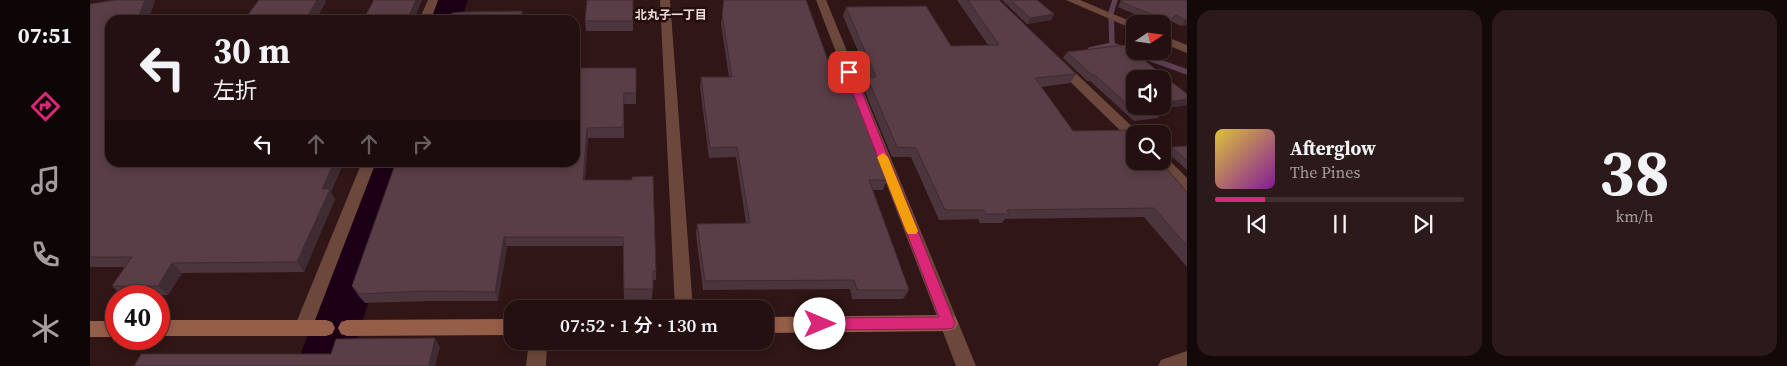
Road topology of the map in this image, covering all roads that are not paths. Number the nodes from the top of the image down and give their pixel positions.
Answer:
1 (433, 0) edge
2 (665, 0) edge
3 (821, 0) edge
4 (1071, 0) edge
5 (427, 15) edge
6 (1126, 23) edge
7 (1171, 42) edge
8 (1187, 49) edge
9 (1050, 55) edge
10 (1126, 127) edge
11 (367, 167) edge
12 (1170, 170) edge
13 (1187, 186) edge
14 (683, 300) edge
15 (948, 323) junction
16 (774, 325) edge
17 (504, 327) edge
18 (105, 328) edge
19 (170, 328) edge
20 (303, 328) junction
21 (90, 329) edge
22 (537, 350) edge
23 (1187, 360) edge
24 (536, 366) edge
25 (966, 366) edge
26 (1168, 366) edge

1 - 5 street
2 - 14 street
3 - 15 street
4 - 6 street
7 - 8 street
9 - 10 street
11 - 20 street
12 - 13 street
15 - 16 street
15 - 25 street
17 - 20 street
18 - 21 street
19 - 20 street
22 - 24 street
23 - 26 street

